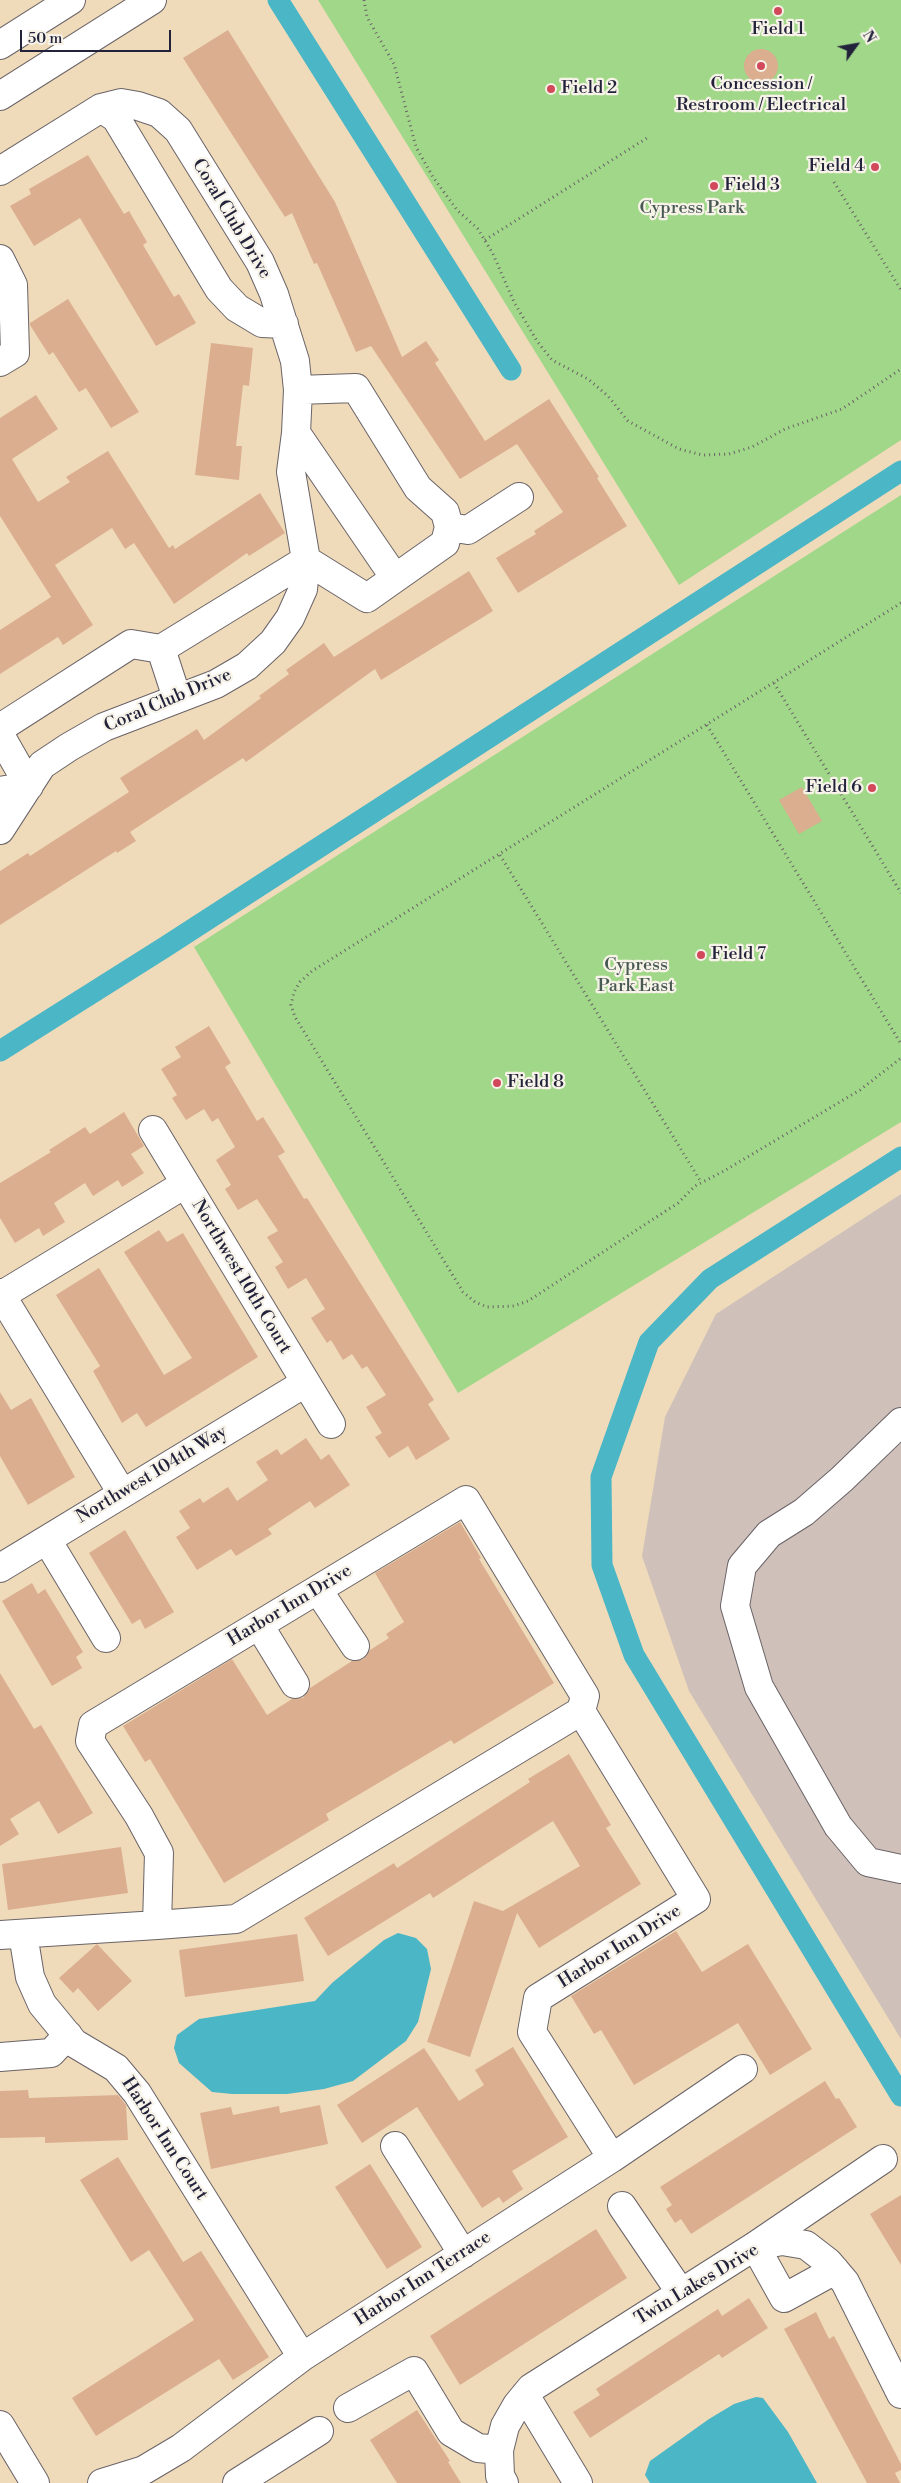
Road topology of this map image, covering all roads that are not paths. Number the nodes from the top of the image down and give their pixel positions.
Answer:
1 (71, 0) edge
2 (152, 0) edge
3 (0, 44) edge
4 (0, 96) edge
5 (101, 108) junction
6 (0, 170) edge
7 (0, 259) edge
8 (284, 324) junction
9 (0, 362) edge
10 (298, 390) junction
11 (296, 432) junction
12 (520, 497) dead end
13 (449, 527) junction
14 (306, 560) junction
15 (395, 578) junction
16 (161, 649) junction
17 (177, 698) junction
18 (0, 728) edge
19 (0, 735) edge
20 (29, 786) junction
21 (0, 792) edge
22 (0, 830) edge
23 (153, 1130) dead end
24 (185, 1184) junction
25 (1, 1294) edge
26 (305, 1383) junction
27 (901, 1422) edge
28 (331, 1424) dead end
29 (122, 1493) junction
30 (47, 1540) junction
31 (0, 1568) edge
32 (318, 1590) junction
33 (259, 1625) junction
34 (106, 1638) dead end
35 (355, 1646) dead end
36 (295, 1684) dead end
37 (581, 1711) junction
38 (901, 1869) edge
39 (157, 1925) junction
40 (11, 1934) edge
41 (68, 2035) junction
42 (0, 2057) edge
43 (743, 2069) dead end
44 (396, 2146) dead end
45 (612, 2158) junction
46 (883, 2159) dead end
47 (622, 2206) dead end
48 (755, 2246) junction
49 (463, 2254) junction
50 (835, 2270) junction
51 (681, 2293) junction
52 (302, 2357) junction
53 (901, 2394) edge
54 (525, 2395) junction
55 (348, 2408) dead end
56 (0, 2425) edge
57 (319, 2431) dead end
58 (499, 2450) junction
59 (36, 2483) edge
60 (102, 2483) edge
61 (237, 2483) edge
62 (504, 2483) edge
63 (578, 2483) edge

1 - 3 street
2 - 4 street
5 - 6 street, Coral Club Drive
5 - 8 street
5 - 8 street, Coral Club Drive
7 - 9 street
8 - 10 street, Coral Club Drive
10 - 11 street, Coral Club Drive
10 - 13 street
11 - 14 street, Coral Club Drive
11 - 15 street
12 - 13 street
13 - 15 street
14 - 15 street
14 - 16 street
14 - 17 street, Coral Club Drive
16 - 17 street
16 - 18 street
17 - 20 street, Coral Club Drive
19 - 20 street
20 - 21 street
20 - 22 street, Coral Club Drive
23 - 24 street, Northwest 10th Court
24 - 25 street
24 - 26 street, Northwest 10th Court
25 - 29 street
26 - 28 street, Northwest 10th Court
26 - 29 street, Northwest 104th Way
27 - 38 street
29 - 30 street, Northwest 104th Way
30 - 31 street, Northwest 104th Way
30 - 34 street
32 - 33 street, Harbor Inn Drive
32 - 35 street
32 - 37 street, Harbor Inn Drive
33 - 36 street
33 - 39 street, Harbor Inn Drive
37 - 39 street
37 - 45 street, Harbor Inn Drive
39 - 40 street
40 - 41 street, Harbor Inn Court
41 - 42 street
41 - 52 street, Harbor Inn Court
43 - 45 street, Harbor Inn Terrace
44 - 49 street
45 - 49 street, Harbor Inn Terrace
46 - 48 street
47 - 51 street
48 - 50 street, Twin Lakes Drive
48 - 50 street
48 - 51 street, Twin Lakes Drive
49 - 52 street, Harbor Inn Terrace
50 - 53 street, Twin Lakes Drive
51 - 54 street, Twin Lakes Drive
52 - 60 street, Harbor Inn Terrace
54 - 58 street, Twin Lakes Drive
54 - 63 street
55 - 58 street
56 - 59 street
57 - 61 street
58 - 62 street, Twin Lakes Drive

